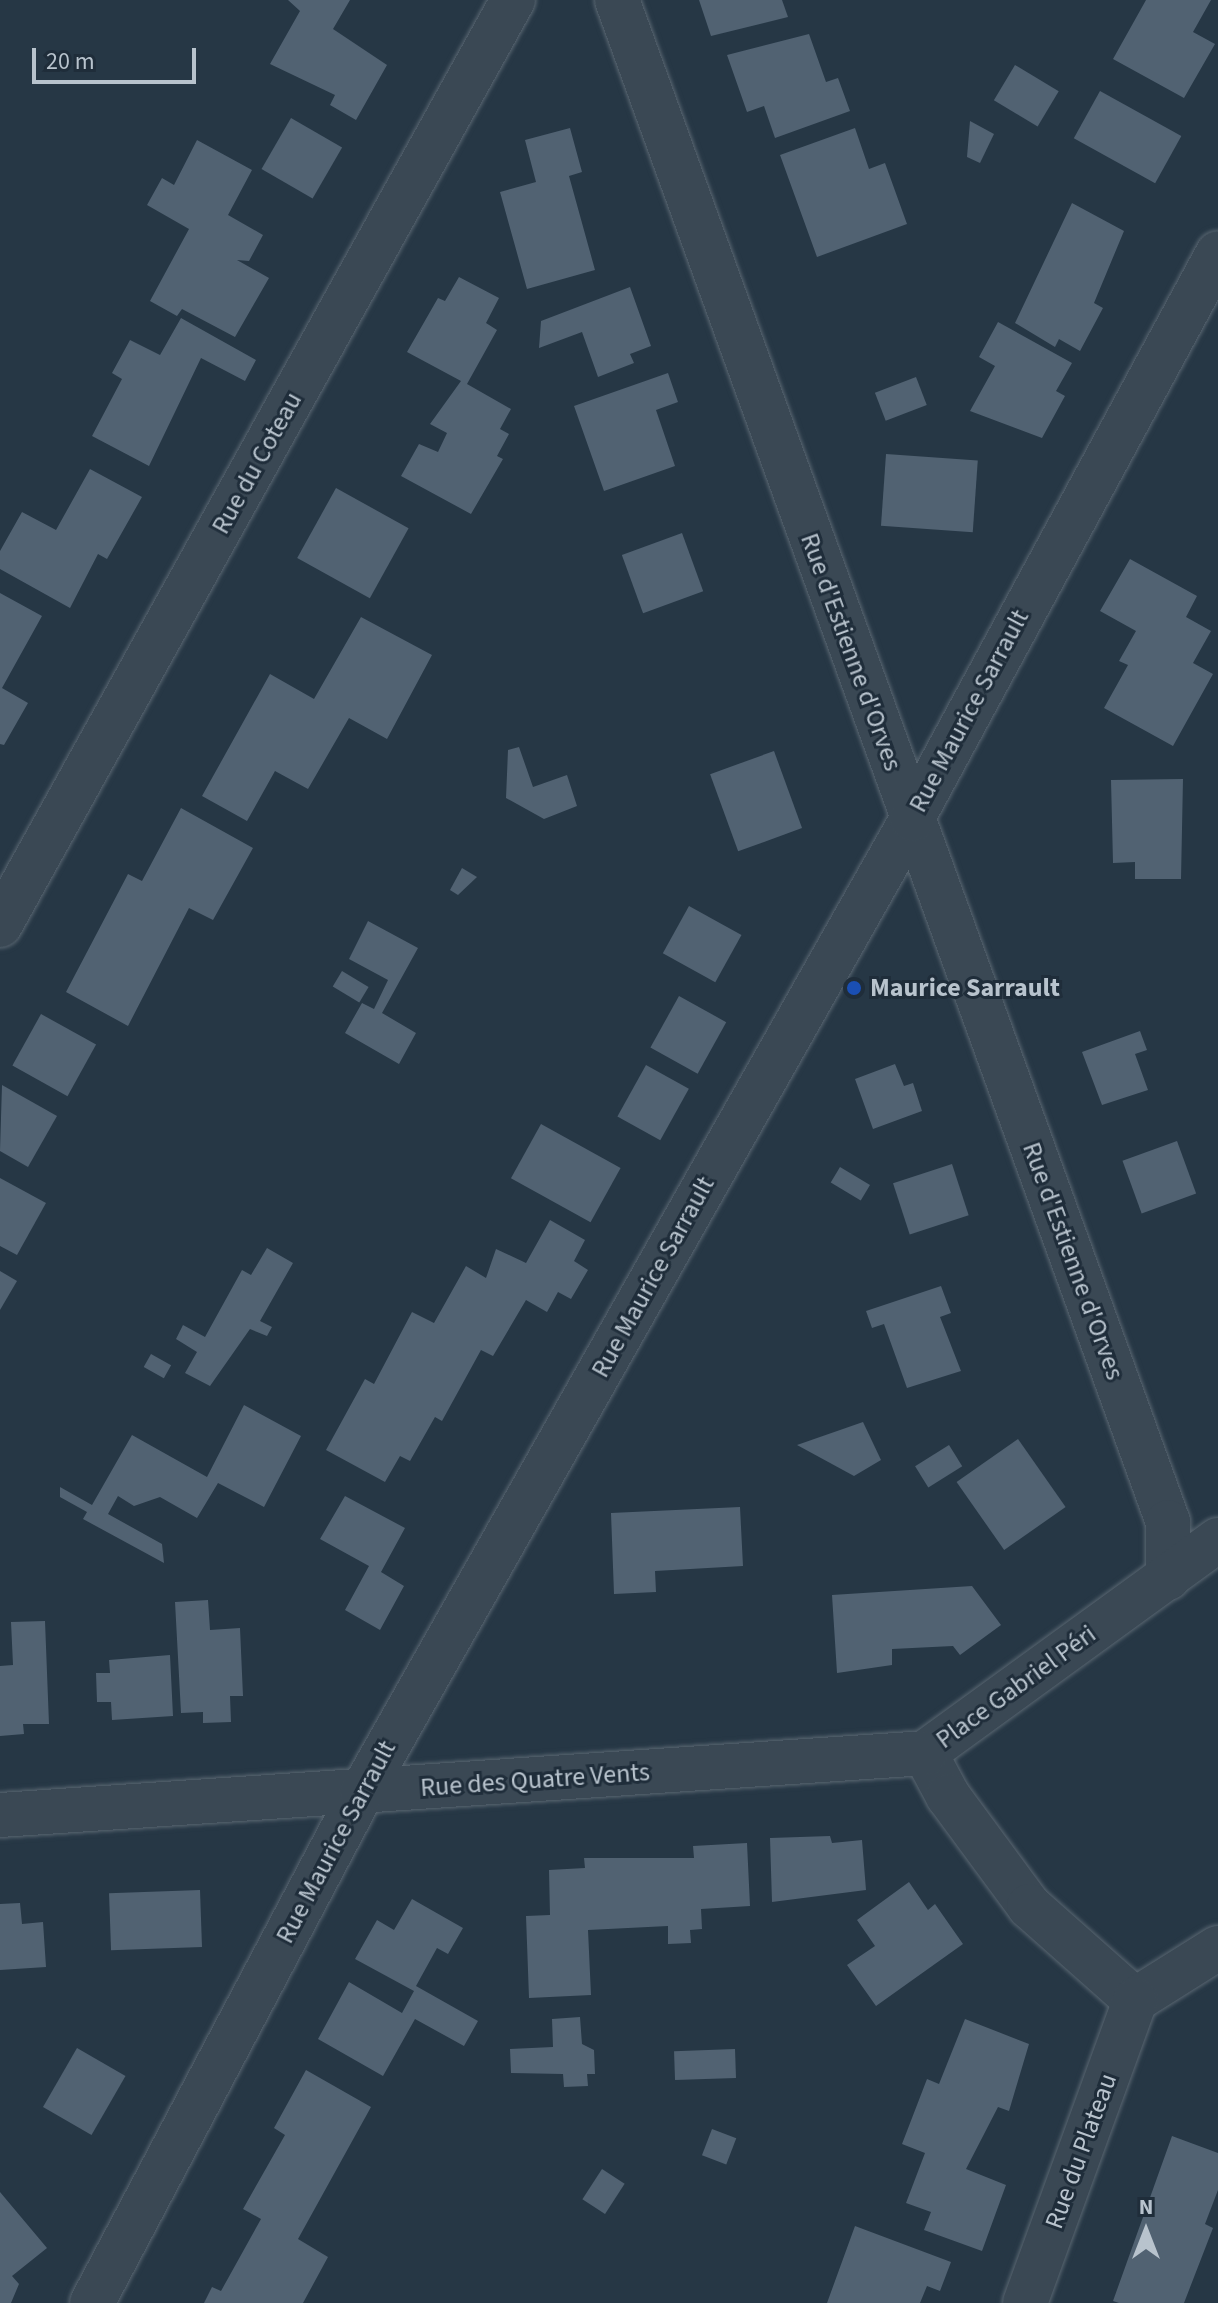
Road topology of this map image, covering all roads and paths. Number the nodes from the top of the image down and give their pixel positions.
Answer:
1 (513, 0) edge
2 (617, 0) edge
3 (1218, 253) edge
4 (912, 819) junction
5 (0, 925) edge
6 (1218, 1540) edge
7 (1168, 1578) junction
8 (925, 1753) junction
9 (362, 1792) junction
10 (0, 1815) edge
11 (1218, 1948) edge
12 (1135, 2000) junction
13 (92, 2303) edge
14 (1025, 2303) edge

1 - 5 street, Rue du Coteau
2 - 4 street, Rue d'Estienne d'Orves
3 - 4 street, Rue Maurice Sarrault
4 - 7 street, Rue d'Estienne d'Orves
4 - 9 street, Rue Maurice Sarrault
6 - 7 street, Place Gabriel Péri
7 - 8 street, Place Gabriel Péri
8 - 9 street, Rue des Quatre Vents
8 - 12 street, Place Gabriel Péri
9 - 10 street, Rue des Quatre Vents
9 - 13 street, Rue Maurice Sarrault
11 - 12 street
12 - 14 street, Rue du Plateau

